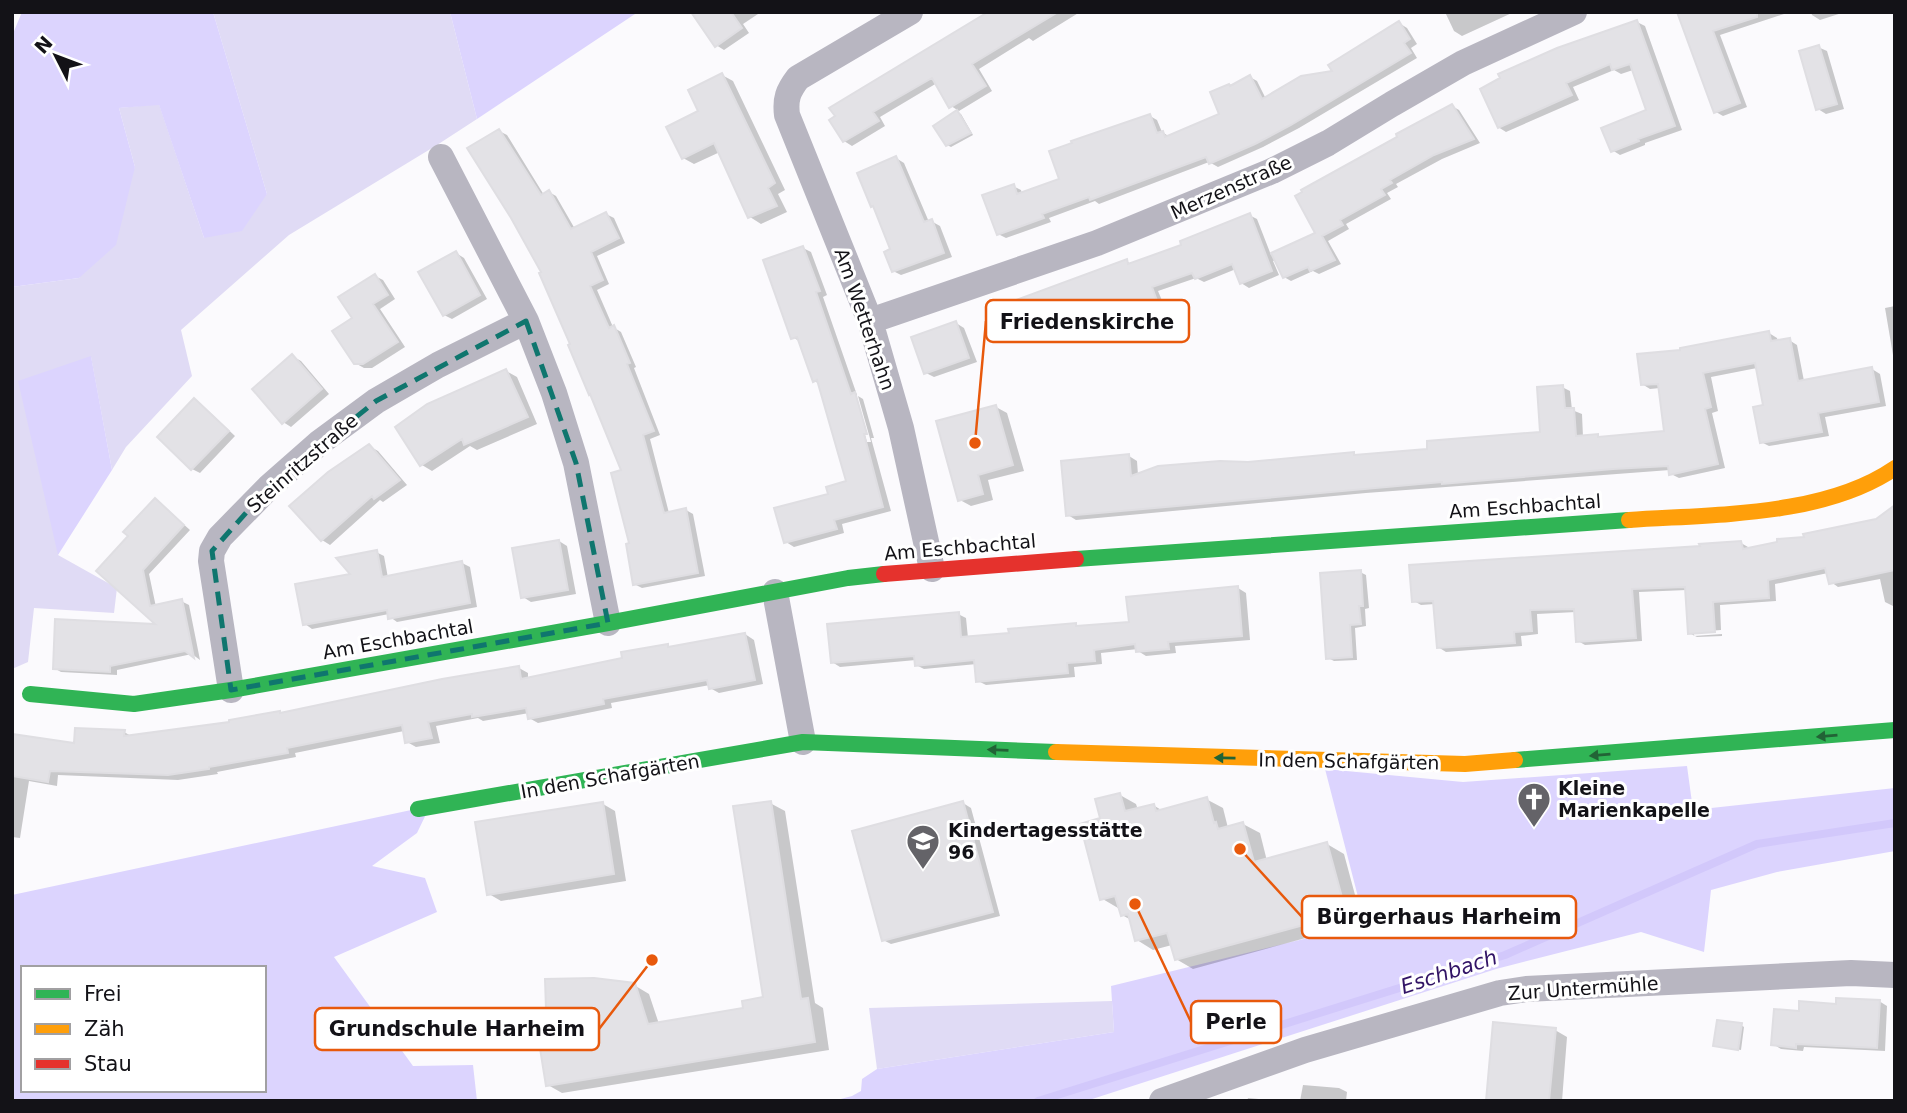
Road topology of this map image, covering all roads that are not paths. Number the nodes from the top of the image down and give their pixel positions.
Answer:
1 (909, 12) edge
2 (1574, 12) edge
3 (441, 157) dead end
4 (526, 321) junction
5 (870, 321) junction
6 (1895, 468) edge
7 (932, 569) junction
8 (775, 592) junction
9 (608, 623) junction
10 (231, 690) junction
11 (30, 694) dead end
12 (1895, 730) edge
13 (803, 742) junction
14 (418, 809) dead end
15 (1895, 975) edge
16 (1162, 1101) edge

1 - 5 street, Am Wetterhahn
2 - 5 street, Merzenstraße
3 - 4 street
4 - 9 street
4 - 10 street, Steinritzstraße
5 - 7 street, Am Wetterhahn
6 - 7 street, Am Eschbachtal
7 - 8 street, Am Eschbachtal
8 - 9 street, Am Eschbachtal
8 - 13 street
9 - 10 street, Am Eschbachtal
10 - 11 street, Am Eschbachtal
12 -> 13 street, In den Schafgärten
13 - 14 street, In den Schafgärten
15 - 16 street, Zur Untermühle

